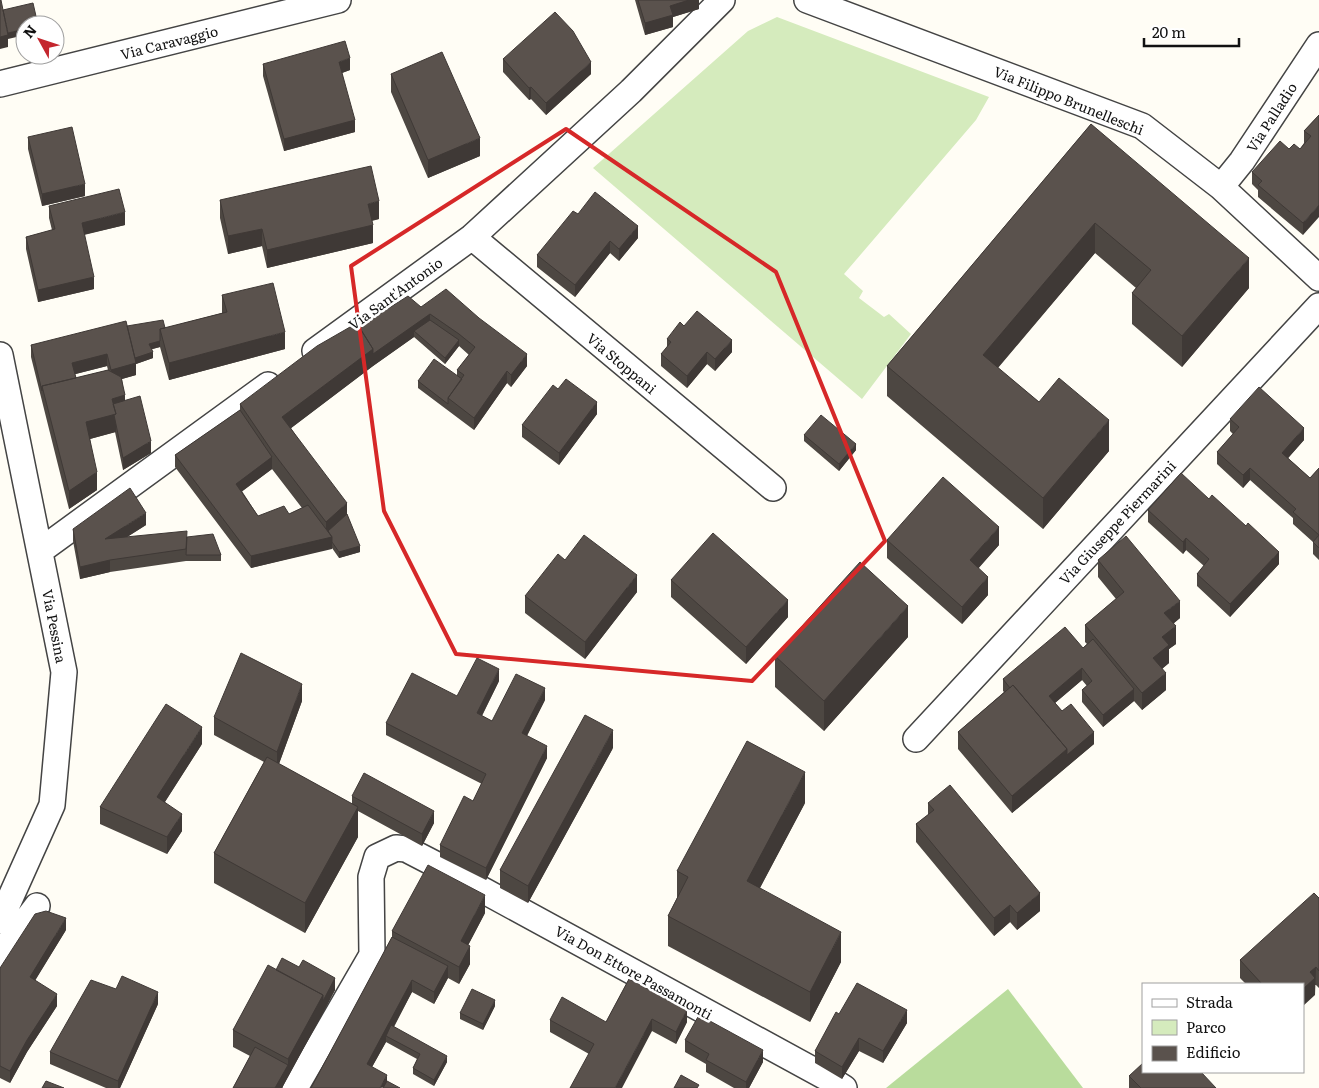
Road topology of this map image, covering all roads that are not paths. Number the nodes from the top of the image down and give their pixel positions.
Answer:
1 (338, 0) edge
2 (722, 0) edge
3 (807, 0) edge
4 (1319, 45) edge
5 (0, 84) edge
6 (1221, 187) junction
7 (472, 237) junction
8 (1319, 278) edge
9 (1319, 306) edge
10 (0, 355) edge
11 (773, 488) dead end
12 (40, 551) junction
13 (916, 739) dead end
14 (37, 906) dead end
15 (0, 921) edge
16 (0, 955) edge
17 (838, 1084) edge
18 (295, 1088) edge

1 - 5 street, Via Caravaggio
2 - 7 street, Via Sant'Antonio
3 - 6 street, Via Filippo Brunelleschi
4 - 6 street, Via Palladio
6 - 8 street, Via Filippo Brunelleschi
7 - 11 street, Via Stoppani
7 - 12 street, Via Sant'Antonio
9 - 13 street, Via Giuseppe Piermarini
10 - 12 street, Via Pessina
12 - 15 street, Via Pessina
14 - 16 street
17 - 18 street, Via Don Ettore Passamonti

